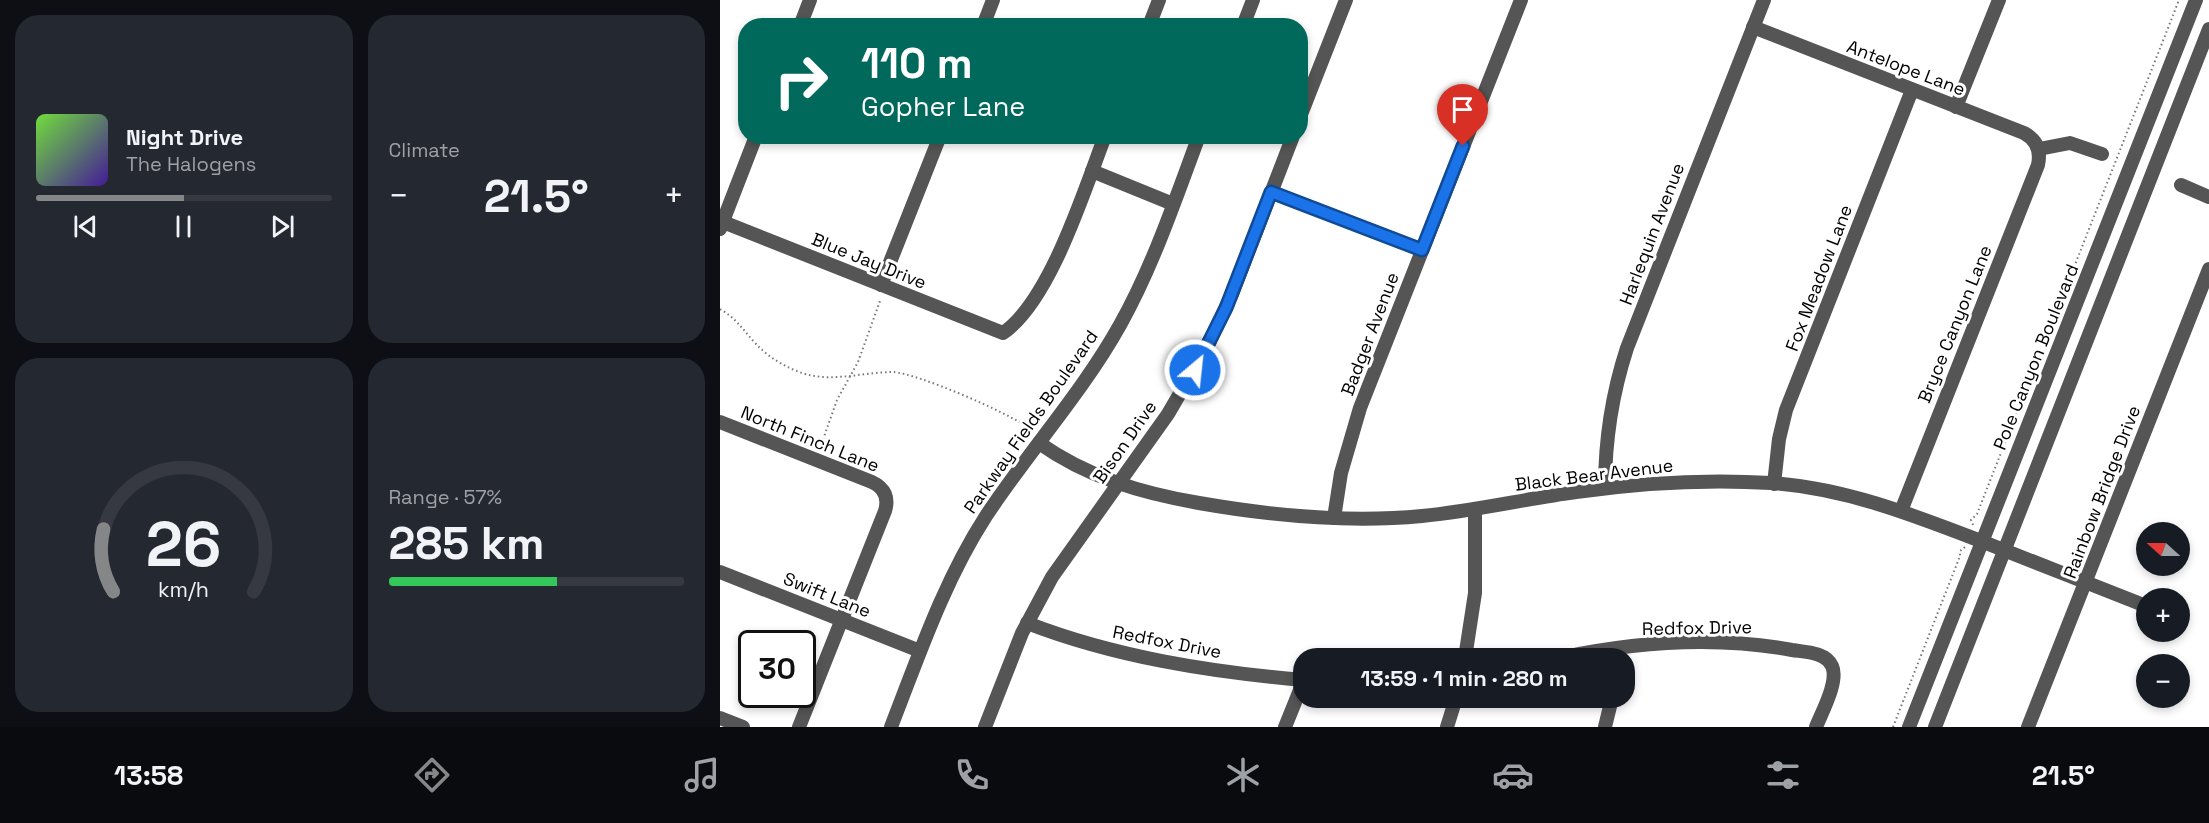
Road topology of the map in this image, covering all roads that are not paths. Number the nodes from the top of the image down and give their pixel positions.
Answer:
1 (809, 0) edge
2 (993, 0) edge
3 (1159, 0) edge
4 (1253, 0) edge
5 (1346, 0) edge
6 (1521, 0) edge
7 (1764, 0) edge
8 (1999, 0) edge
9 (2196, 0) edge
10 (803, 18) edge
11 (986, 18) edge
12 (1152, 18) edge
13 (1246, 18) edge
14 (1753, 27) junction
15 (2209, 29) edge
16 (1912, 90) junction
17 (1308, 97) edge
18 (1956, 107) junction
19 (753, 144) edge
20 (937, 144) edge
21 (1103, 144) edge
22 (1196, 144) edge
23 (1290, 144) edge
24 (2039, 149) junction
25 (2102, 154) dead end
26 (1092, 171) junction
27 (2181, 185) dead end
28 (1271, 192) junction
29 (2209, 197) edge
30 (1173, 204) junction
31 (721, 226) edge
32 (1422, 250) junction
33 (2209, 269) edge
34 (881, 285) junction
35 (720, 422) edge
36 (1039, 443) junction
37 (1774, 483) junction
38 (1119, 484) junction
39 (1605, 488) junction
40 (1475, 509) junction
41 (1901, 511) junction
42 (1334, 518) junction
43 (1982, 542) junction
44 (2004, 550) junction
45 (720, 572) edge
46 (2086, 582) junction
47 (2136, 602) edge
48 (841, 620) junction
49 (1027, 623) junction
50 (1467, 648) edge
51 (920, 651) junction
52 (1635, 651) edge
53 (1293, 679) edge
54 (1293, 707) edge
55 (1453, 708) edge
56 (1610, 708) edge
57 (720, 718) edge
58 (743, 727) edge
59 (799, 727) edge
60 (891, 727) edge
61 (985, 727) edge
62 (1285, 727) edge
63 (1447, 727) edge
64 (1605, 727) edge
65 (1816, 727) edge
66 (1909, 727) edge
67 (1935, 727) edge
68 (2028, 727) edge

1 - 10 street
2 - 11 street
3 - 12 street
4 - 13 street
5 - 17 street
6 - 32 street, Badger Avenue
7 - 14 street, Harlequin Avenue
8 - 18 street
9 - 43 street, Pole Canyon Boulevard
14 - 16 street, Antelope Lane
14 - 39 street, Harlequin Avenue
15 - 44 street
16 - 18 street, Antelope Lane
16 - 37 street, Fox Meadow Lane
18 - 24 street, Antelope Lane
19 - 31 street
20 - 34 street
21 - 26 street
22 - 30 street, Parkway Fields Boulevard
23 - 28 street, Bison Drive
24 - 25 street
24 - 41 street, Bryce Canyon Lane
26 - 30 street
26 - 34 street, Blue Jay Drive
27 - 29 street
28 - 32 street
28 - 38 street, Bison Drive
30 - 36 street, Parkway Fields Boulevard
31 - 34 street, Blue Jay Drive
32 - 42 street, Badger Avenue
33 - 46 street, Rainbow Bridge Drive
35 - 48 street, North Finch Lane
36 - 38 street, Black Bear Avenue
36 - 51 street, Parkway Fields Boulevard
37 - 39 street, Black Bear Avenue
37 - 41 street, Black Bear Avenue
38 - 42 street, Black Bear Avenue
38 - 49 street, Bison Drive
39 - 40 street, Black Bear Avenue
40 - 42 street, Black Bear Avenue
40 - 50 street
41 - 43 street, Black Bear Avenue
43 - 44 street, Black Bear Avenue
43 - 66 street, Pole Canyon Boulevard
44 - 46 street, Black Bear Avenue
44 - 67 street
45 - 48 street, Swift Lane
46 - 47 street, Black Bear Avenue
46 - 68 street, Rainbow Bridge Drive
48 - 51 street, Swift Lane
48 - 59 street, North Finch Lane
49 - 53 street, Redfox Drive
49 - 61 street, Bison Drive
51 - 60 street, Parkway Fields Boulevard
52 - 65 street, Redfox Drive
54 - 62 street
55 - 63 street
56 - 64 street
57 - 58 street

